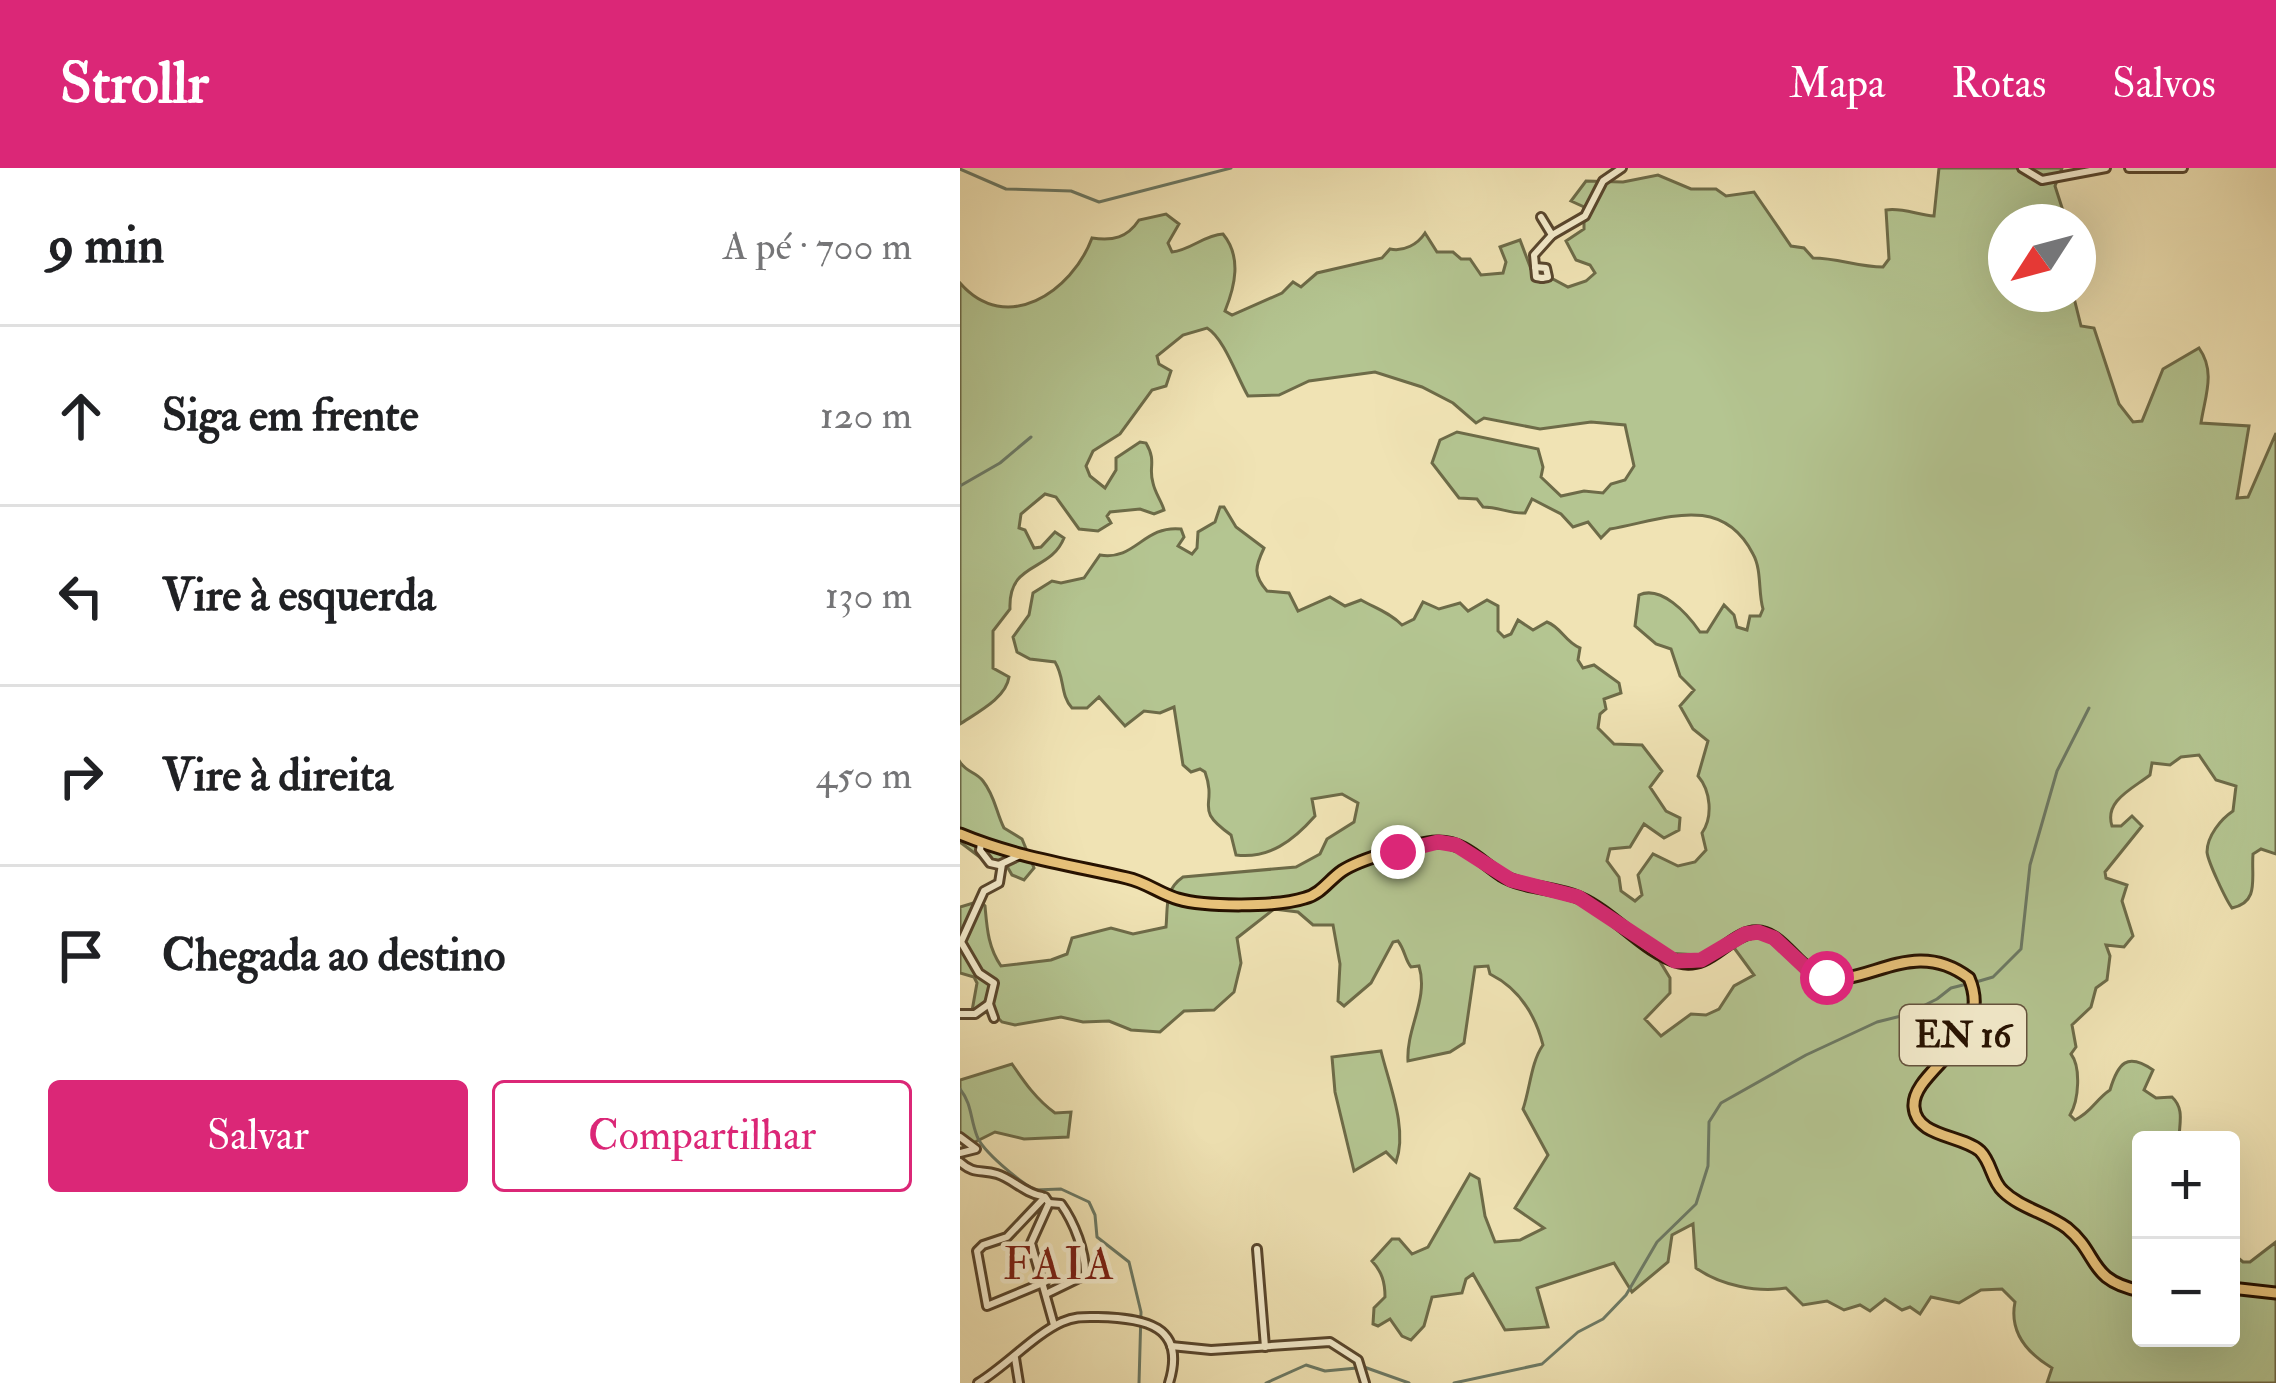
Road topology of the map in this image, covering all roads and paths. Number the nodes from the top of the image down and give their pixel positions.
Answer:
1 (1622, 168) edge
2 (2022, 168) edge
3 (2106, 168) edge
4 (2129, 168) edge
5 (2183, 168) edge
6 (1541, 217) dead end
7 (1552, 235) junction
8 (1535, 267) dead end
9 (960, 834) edge
10 (981, 843) junction
11 (1018, 856) junction
12 (1002, 863) junction
13 (989, 1004) junction
14 (960, 1014) edge
15 (994, 1018) dead end
16 (960, 1137) edge
17 (960, 1157) edge
18 (1047, 1200) junction
19 (1257, 1250) dead end
20 (1045, 1282) junction
21 (2132, 1289) edge
22 (2240, 1289) edge
23 (2276, 1293) edge
24 (1046, 1294) junction
25 (1054, 1325) junction
26 (1171, 1346) junction
27 (1265, 1347) junction
28 (1015, 1358) junction
29 (978, 1383) edge
30 (1019, 1383) edge
31 (1169, 1383) edge
32 (1365, 1383) edge

1 - 7 street
2 - 3 street
4 - 5 street
6 - 7 street
7 - 8 street
9 - 10 main road, EN 16
10 - 11 main road, EN 16
10 - 12 street
11 - 12 street
11 - 21 main road, EN 16
12 - 13 street
13 - 14 street
13 - 15 street
16 - 17 street
17 - 18 street
18 - 20 street
18 - 20 street
18 - 24 street
19 - 27 street
20 - 24 street
22 - 23 main road
24 - 25 street
25 - 26 street
25 - 28 street
26 - 27 street
26 - 31 street
27 - 32 street
28 - 29 street
28 - 30 street

